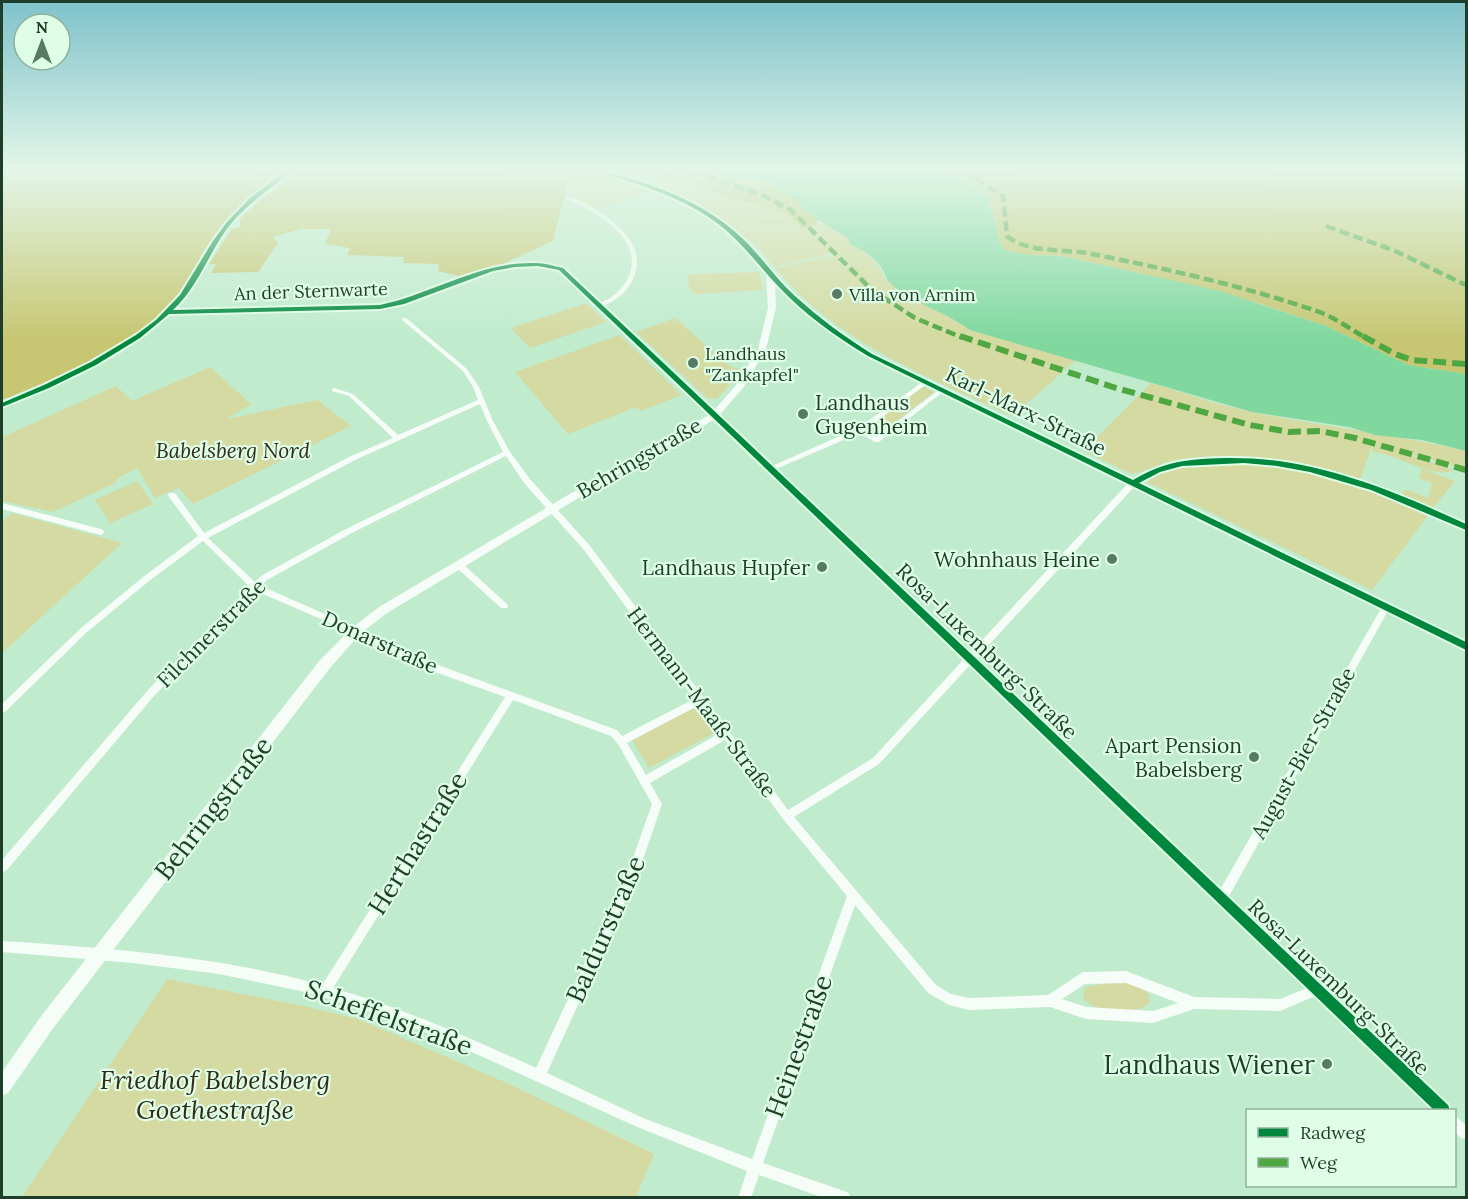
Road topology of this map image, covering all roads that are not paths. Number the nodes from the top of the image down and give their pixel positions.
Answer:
1 (226, 227) edge
2 (615, 227) edge
3 (724, 227) edge
4 (488, 272) joint
5 (770, 274) junction
6 (599, 306) junction
7 (166, 312) junction
8 (404, 319) dead end
9 (926, 382) junction
10 (334, 390) dead end
11 (942, 390) junction
12 (481, 401) junction
13 (2, 405) edge
14 (714, 416) junction
15 (860, 430) junction
16 (396, 437) junction
17 (507, 453) junction
18 (770, 469) junction
19 (1133, 483) junction
20 (172, 495) dead end
21 (2, 506) edge
22 (551, 510) junction
23 (1467, 527) edge
24 (101, 532) dead end
25 (203, 537) junction
26 (459, 565) junction
27 (255, 587) junction
28 (504, 606) dead end
29 (1386, 607) junction
30 (356, 631) junction
31 (1467, 646) edge
32 (971, 661) junction
33 (511, 695) junction
34 (700, 700) junction
35 (2, 709) edge
36 (725, 735) junction
37 (621, 741) junction
38 (644, 781) junction
39 (787, 816) junction
40 (2, 867) edge
41 (853, 895) junction
42 (1221, 899) junction
43 (2, 947) edge
44 (101, 953) junction
45 (1316, 990) junction
46 (325, 991) junction
47 (1050, 1001) junction
48 (1194, 1003) junction
49 (539, 1076) junction
50 (2, 1088) edge
51 (1442, 1109) edge
52 (755, 1167) junction
53 (744, 1197) edge
54 (844, 1197) edge

1 - 7 street
2 - 6 street
3 - 5 street, Karl-Marx-Straße
4 - 6 street, Rosa-Luxemburg-Straße
4 - 7 street, An der Sternwarte
5 - 9 street, Karl-Marx-Straße
5 - 14 street, Behringstraße
6 - 14 street, Rosa-Luxemburg-Straße
7 - 13 street
8 - 12 street, Hermann-Maaß-Straße
9 - 11 street, Karl-Marx-Straße
9 - 15 street
10 - 16 street
11 - 15 street
11 - 19 street, Karl-Marx-Straße
12 - 16 street
12 - 17 street, Hermann-Maaß-Straße
14 - 18 street, Rosa-Luxemburg-Straße
14 - 22 street, Behringstraße
15 - 18 street
16 - 25 street
17 - 22 street, Hermann-Maaß-Straße
17 - 27 street, Filchnerstraße
18 - 32 street, Rosa-Luxemburg-Straße
19 - 23 street
19 - 29 street, Karl-Marx-Straße
19 - 32 street
20 - 25 street, Donarstraße
21 - 24 street
22 - 26 street, Behringstraße
22 - 34 street, Hermann-Maaß-Straße
25 - 27 street, Donarstraße
25 - 35 street
26 - 28 street
26 - 30 street, Behringstraße
27 - 30 street, Donarstraße
27 - 40 street, Filchnerstraße
29 - 31 street, Karl-Marx-Straße
29 - 42 street, August-Bier-Straße
30 - 33 street, Donarstraße
30 - 44 street, Behringstraße
32 - 39 street
32 - 42 street, Rosa-Luxemburg-Straße
33 - 37 street, Donarstraße
33 - 46 street, Herthastraße
34 - 36 street, Hermann-Maaß-Straße
34 - 37 street
36 - 38 street
36 - 39 street, Hermann-Maaß-Straße
37 - 38 street, Baldurstraße
38 - 49 street, Baldurstraße
39 - 41 street, Hermann-Maaß-Straße
41 - 47 street, Hermann-Maaß-Straße
41 - 52 street, Heinestraße
42 - 45 street, Rosa-Luxemburg-Straße
43 - 44 street, Scheffelstraße
44 - 46 street, Scheffelstraße
44 - 50 street, Behringstraße
45 - 48 street, Hermann-Maaß-Straße
45 - 51 street, Rosa-Luxemburg-Straße
46 - 49 street, Scheffelstraße
47 - 48 street, Hermann-Maaß-Straße
47 - 48 street, Hermann-Maaß-Straße
49 - 52 street, Scheffelstraße
52 - 53 street, Heinestraße
52 - 54 street, Scheffelstraße

